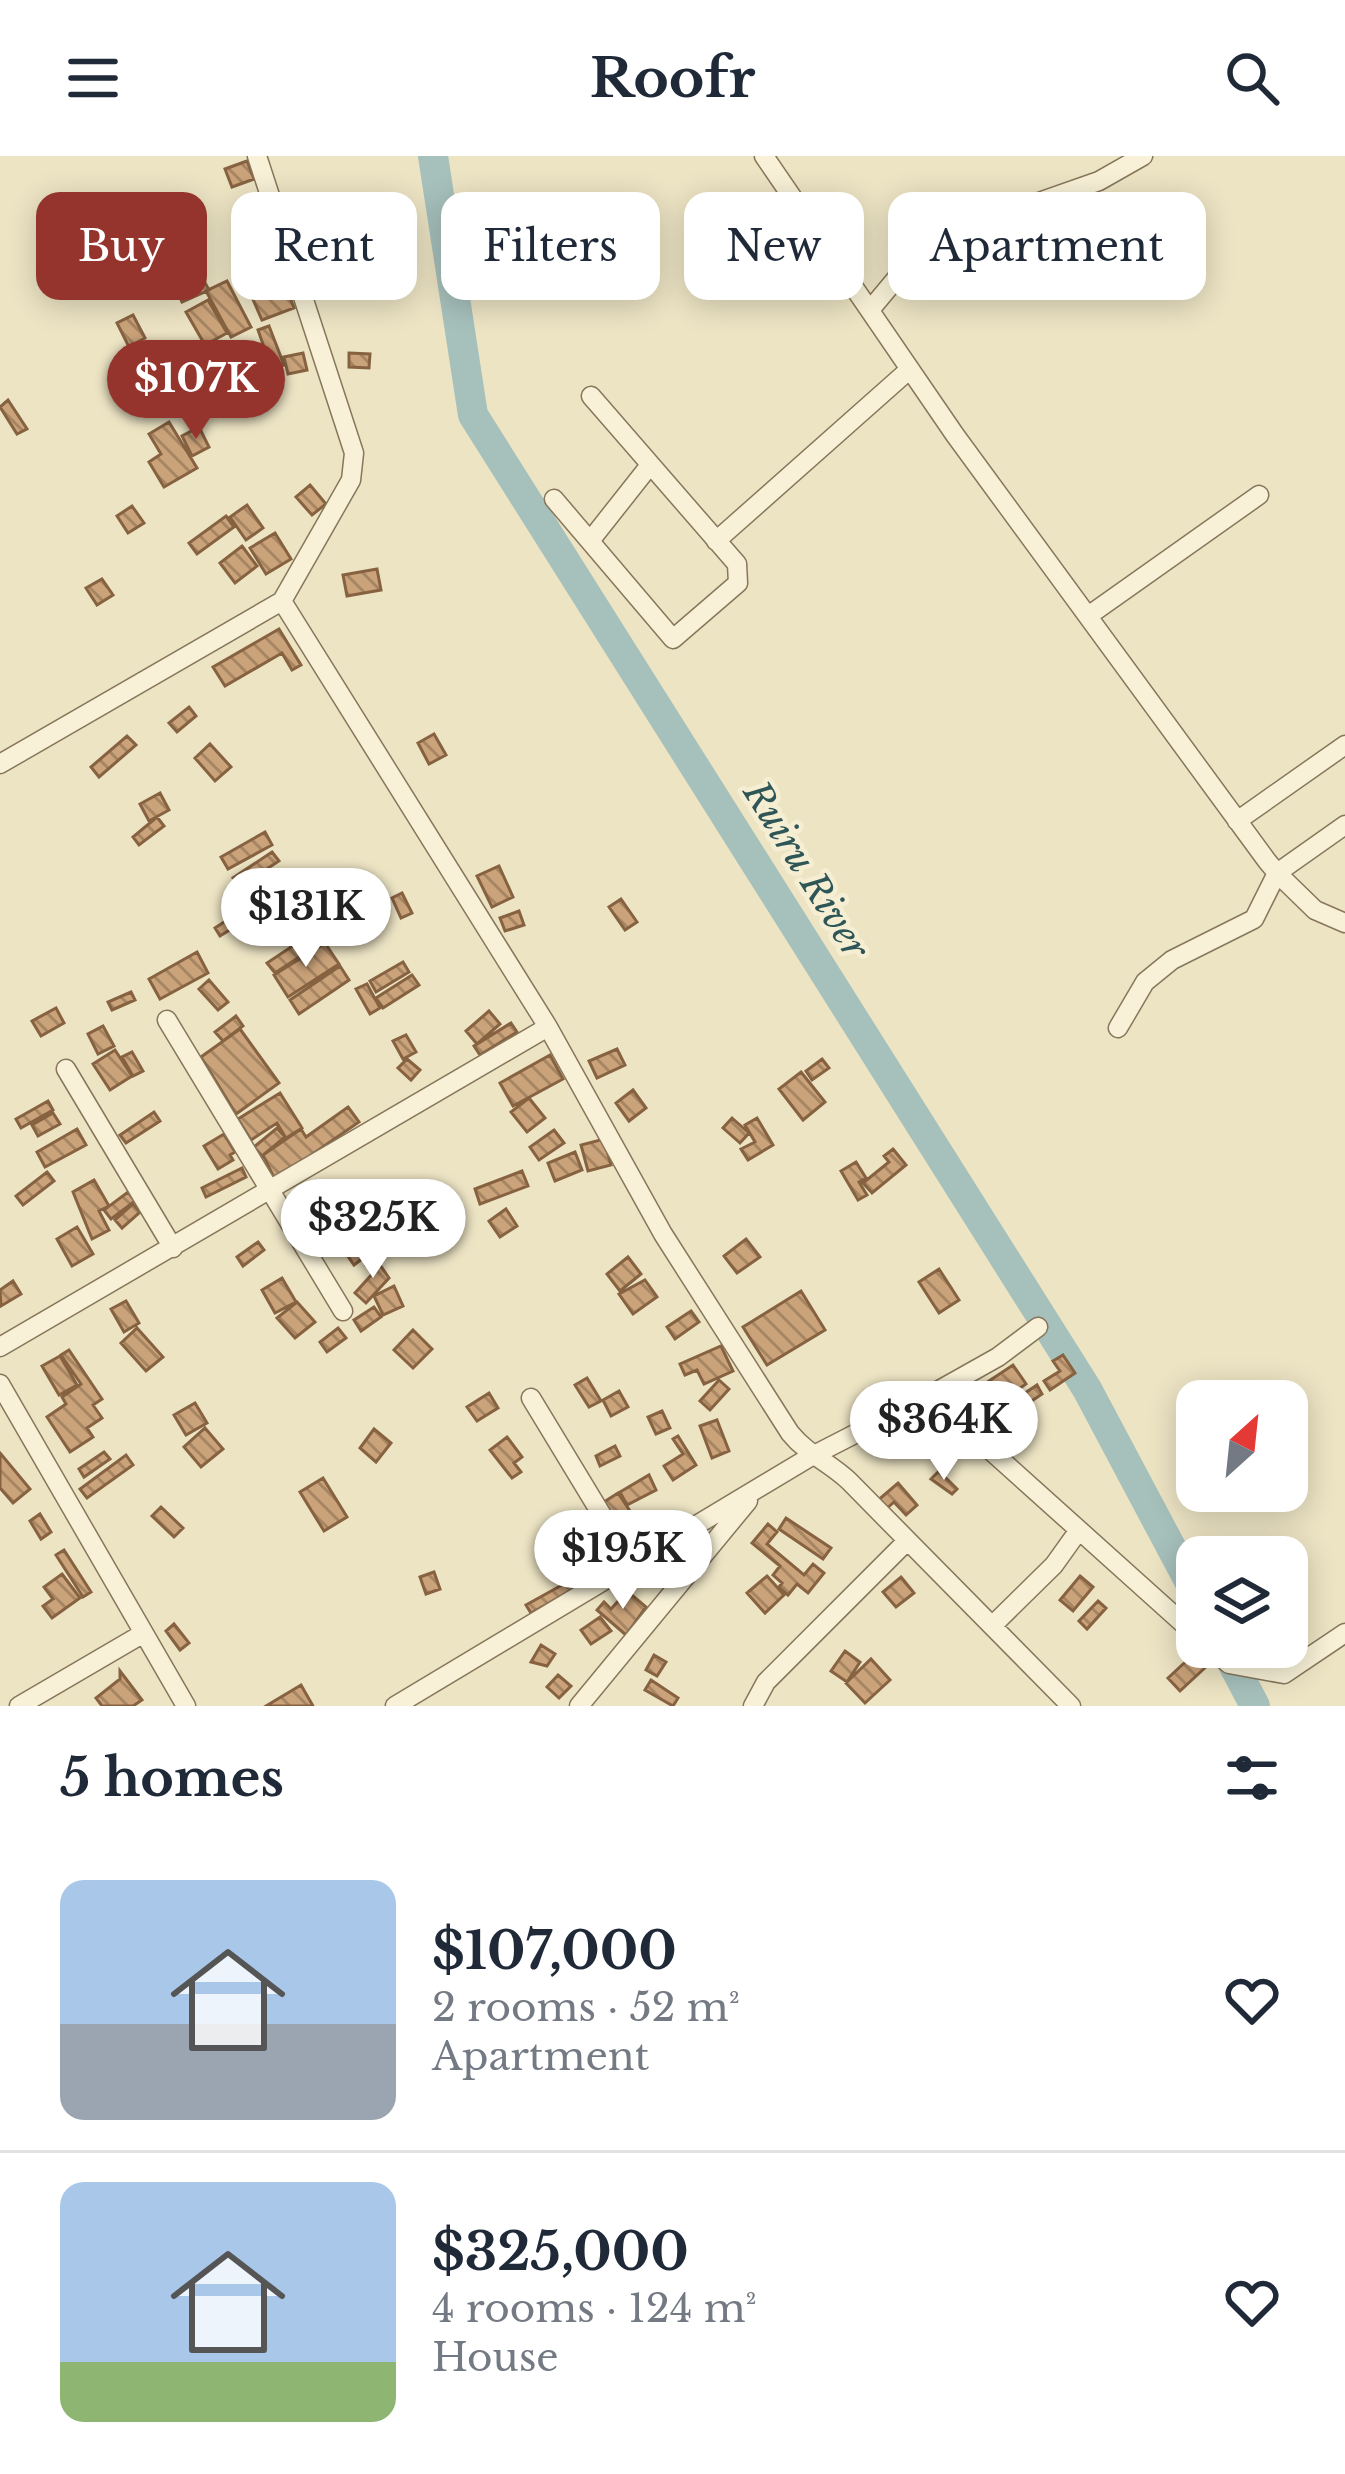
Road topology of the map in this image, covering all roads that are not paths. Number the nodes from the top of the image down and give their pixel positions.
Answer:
1 (257, 156) edge
2 (764, 156) edge
3 (1144, 156) edge
4 (870, 310) junction
5 (910, 369) junction
6 (591, 396) dead end
7 (650, 465) junction
8 (1258, 495) dead end
9 (554, 499) dead end
10 (716, 541) junction
11 (590, 542) junction
12 (282, 602) junction
13 (1088, 616) junction
14 (1345, 745) edge
15 (0, 764) edge
16 (1238, 821) junction
17 (1345, 825) edge
18 (1277, 873) junction
19 (1345, 923) edge
20 (167, 1020) dead end
21 (548, 1027) junction
22 (1118, 1028) dead end
23 (66, 1069) dead end
24 (269, 1192) junction
25 (173, 1248) junction
26 (343, 1311) dead end
27 (1038, 1327) dead end
28 (0, 1347) edge
29 (0, 1384) edge
30 (531, 1398) dead end
31 (925, 1398) junction
32 (811, 1457) junction
33 (759, 1488) junction
34 (1079, 1530) junction
35 (908, 1540) junction
36 (631, 1563) junction
37 (1176, 1617) edge
38 (993, 1625) junction
39 (144, 1633) junction
40 (1345, 1633) edge
41 (1308, 1659) edge
42 (1244, 1668) edge
43 (1295, 1668) edge
44 (19, 1706) edge
45 (186, 1706) edge
46 (395, 1706) edge
47 (579, 1706) edge
48 (749, 1706) edge
49 (1071, 1706) edge

1 - 12 street
2 - 4 street
3 - 4 street
4 - 5 street
5 - 10 street
5 - 13 street
6 - 7 street
7 - 10 street
7 - 11 street
8 - 13 street
9 - 11 street
10 - 11 street
12 - 15 street
12 - 21 street
13 - 16 street
14 - 16 street
16 - 18 street
17 - 18 street
18 - 19 street
18 - 22 street
20 - 24 street
21 - 24 street
21 - 32 street
23 - 25 street
24 - 25 street
24 - 26 street
25 - 28 street
27 - 31 street
29 - 39 street
30 - 36 street
31 - 32 street
31 - 34 street
32 - 33 street
32 - 35 street
33 - 36 street
33 - 47 street
34 - 37 street
34 - 38 street
35 - 38 street
35 - 48 street
36 - 46 street
38 - 49 street
39 - 44 street
39 - 45 street
40 - 41 street
42 - 43 street

